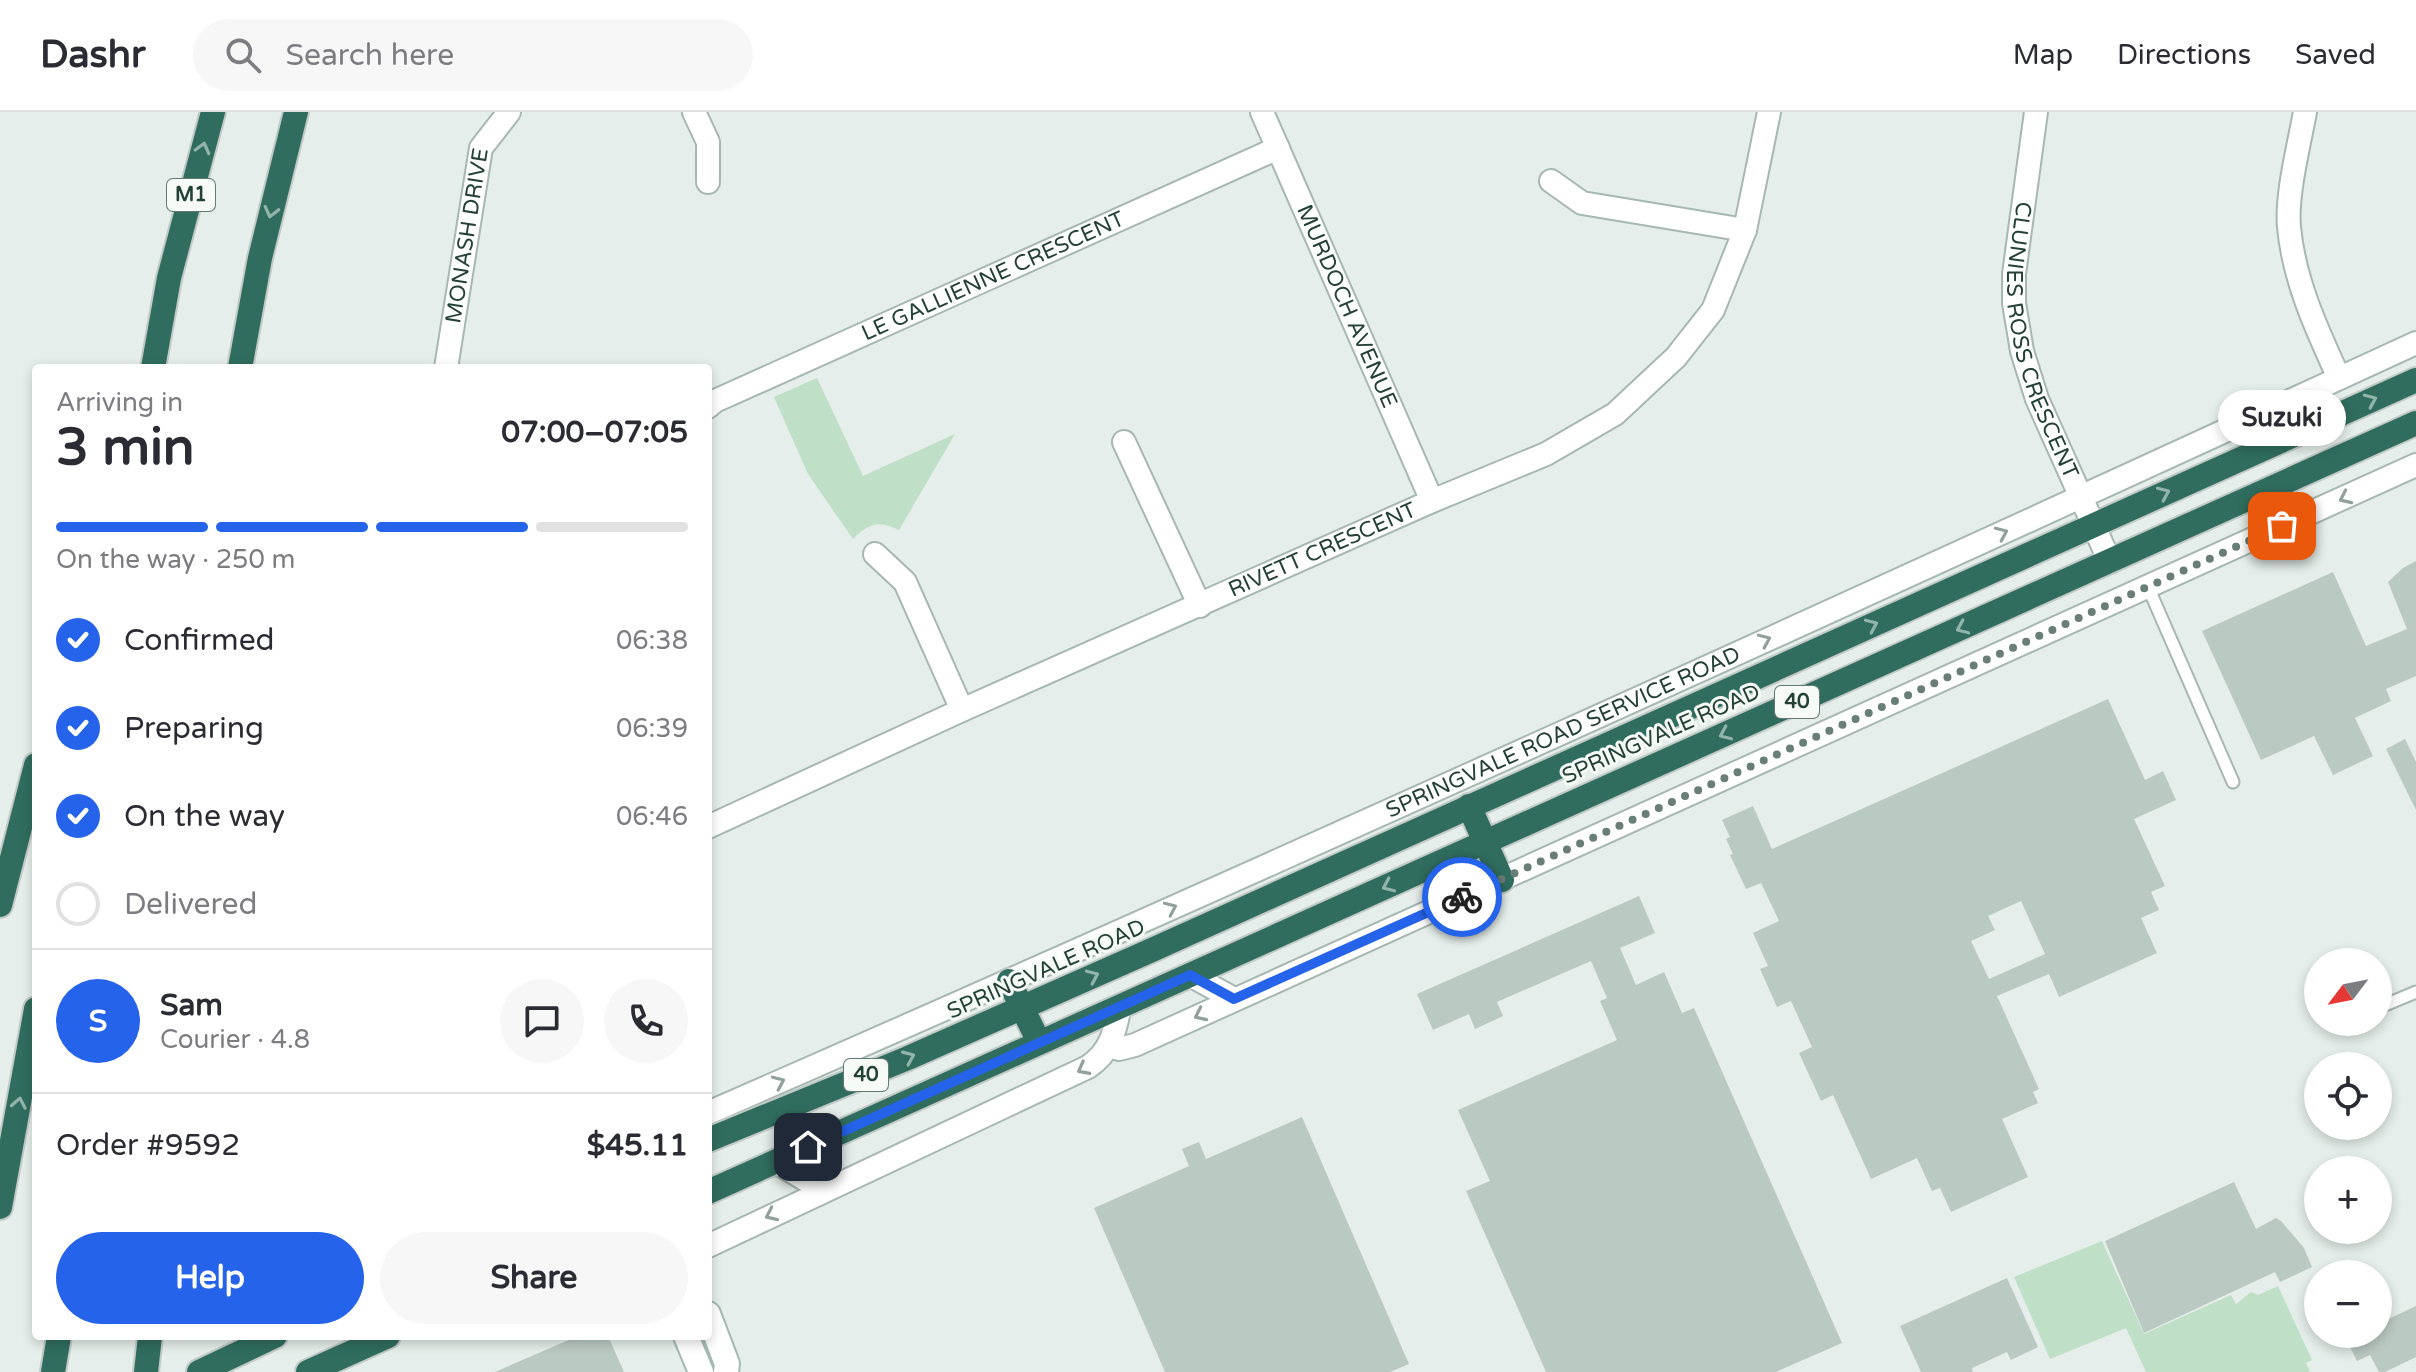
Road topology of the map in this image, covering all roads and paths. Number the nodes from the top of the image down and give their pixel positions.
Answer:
1 (213, 112) edge
2 (296, 112) edge
3 (509, 112) edge
4 (694, 112) edge
5 (1262, 112) edge
6 (1769, 112) edge
7 (2036, 112) edge
8 (2305, 112) edge
9 (1278, 148) junction
10 (1551, 181) dead end
11 (708, 182) dead end
12 (1745, 230) junction
13 (260, 258) junction
14 (169, 278) junction
15 (2416, 343) edge
16 (144, 364) edge
17 (154, 364) edge
18 (241, 364) edge
19 (251, 364) edge
20 (447, 364) edge
21 (2339, 378) junction
22 (2416, 380) edge
23 (712, 405) edge
24 (2416, 423) edge
25 (1124, 442) dead end
26 (2416, 465) edge
27 (2080, 497) junction
28 (1432, 501) junction
29 (2093, 525) junction
30 (875, 554) dead end
31 (2110, 562) junction
32 (2148, 587) junction
33 (1200, 606) junction
34 (962, 710) junction
35 (1608, 711) junction
36 (1620, 739) junction
37 (32, 781) edge
38 (2233, 782) dead end
39 (1469, 806) junction
40 (712, 825) edge
41 (1485, 842) junction
42 (1502, 880) junction
43 (0, 905) edge
44 (1190, 975) junction
45 (1009, 981) junction
46 (2416, 992) edge
47 (1234, 999) junction
48 (2392, 1002) edge
49 (1120, 1006) junction
50 (1022, 1007) junction
51 (32, 1031) edge
52 (1039, 1042) junction
53 (1109, 1046) junction
54 (712, 1111) edge
55 (712, 1138) edge
56 (776, 1162) junction
57 (712, 1190) edge
58 (823, 1190) junction
59 (0, 1207) edge
60 (712, 1244) edge
61 (712, 1325) edge
62 (58, 1340) edge
63 (150, 1340) edge
64 (259, 1340) edge
65 (379, 1340) edge
66 (688, 1340) edge
67 (53, 1372) edge
68 (146, 1372) edge
69 (199, 1372) edge
70 (308, 1372) edge
71 (701, 1372) edge
72 (726, 1372) edge

14 -> 1 highway, M1
2 -> 13 highway
3 - 20 street, MONASH DRIVE
4 - 11 street
5 - 9 street, MURDOCH AVENUE
6 - 12 street, RIVETT CRESCENT
7 - 27 street, CLUNIES ROSS CRESCENT
8 - 21 street
9 - 23 street, LE GALLIENNE CRESCENT
9 - 28 street, MURDOCH AVENUE
10 - 12 street
12 - 28 street, RIVETT CRESCENT
13 - 18 highway
13 - 19 highway
14 - 16 highway
14 - 17 highway, M1
15 - 21 street, SPRINGVALE ROAD SERVICE ROAD
21 - 27 street, SPRINGVALE ROAD SERVICE ROAD
29 -> 22 highway, SPRINGVALE ROAD / 40
24 - 31 highway, SPRINGVALE ROAD / 40
25 - 33 street
26 -> 32 street
27 - 29 street, CLUNIES ROSS CRESCENT
35 -> 27 street, SPRINGVALE ROAD SERVICE ROAD
28 - 33 street, RIVETT CRESCENT
29 - 31 street, CLUNIES ROSS CRESCENT
36 -> 29 highway, SPRINGVALE ROAD / 40
30 - 34 street
31 -> 41 highway, SPRINGVALE ROAD / 40
32 - 38 lane
32 - 42 street
33 - 34 street, RIVETT CRESCENT
34 - 40 street, RIVETT CRESCENT
35 - 36 street, SPRINGVALE ROAD
45 -> 35 street, SPRINGVALE ROAD SERVICE ROAD
36 - 39 highway, SPRINGVALE ROAD / 40
37 - 43 highway
39 - 41 highway
50 -> 39 highway, SPRINGVALE ROAD / 40
41 - 42 highway
41 -> 44 highway, SPRINGVALE ROAD / 40
42 - 47 street
44 - 47 street
44 - 49 highway, SPRINGVALE ROAD / 40
45 - 50 highway
54 -> 45 street, SPRINGVALE ROAD SERVICE ROAD
46 - 48 lane
47 -> 53 street
49 - 52 highway, SPRINGVALE ROAD / 40
49 - 53 street
50 - 52 highway
55 -> 50 highway, SPRINGVALE ROAD / 40
59 -> 51 highway
52 - 56 highway, SPRINGVALE ROAD / 40
53 -> 58 street
56 - 57 highway, SPRINGVALE ROAD / 40
56 - 58 street
58 -> 60 street
61 - 72 street
62 - 67 highway
63 - 68 highway
64 - 69 highway
65 - 70 highway
66 - 71 street

